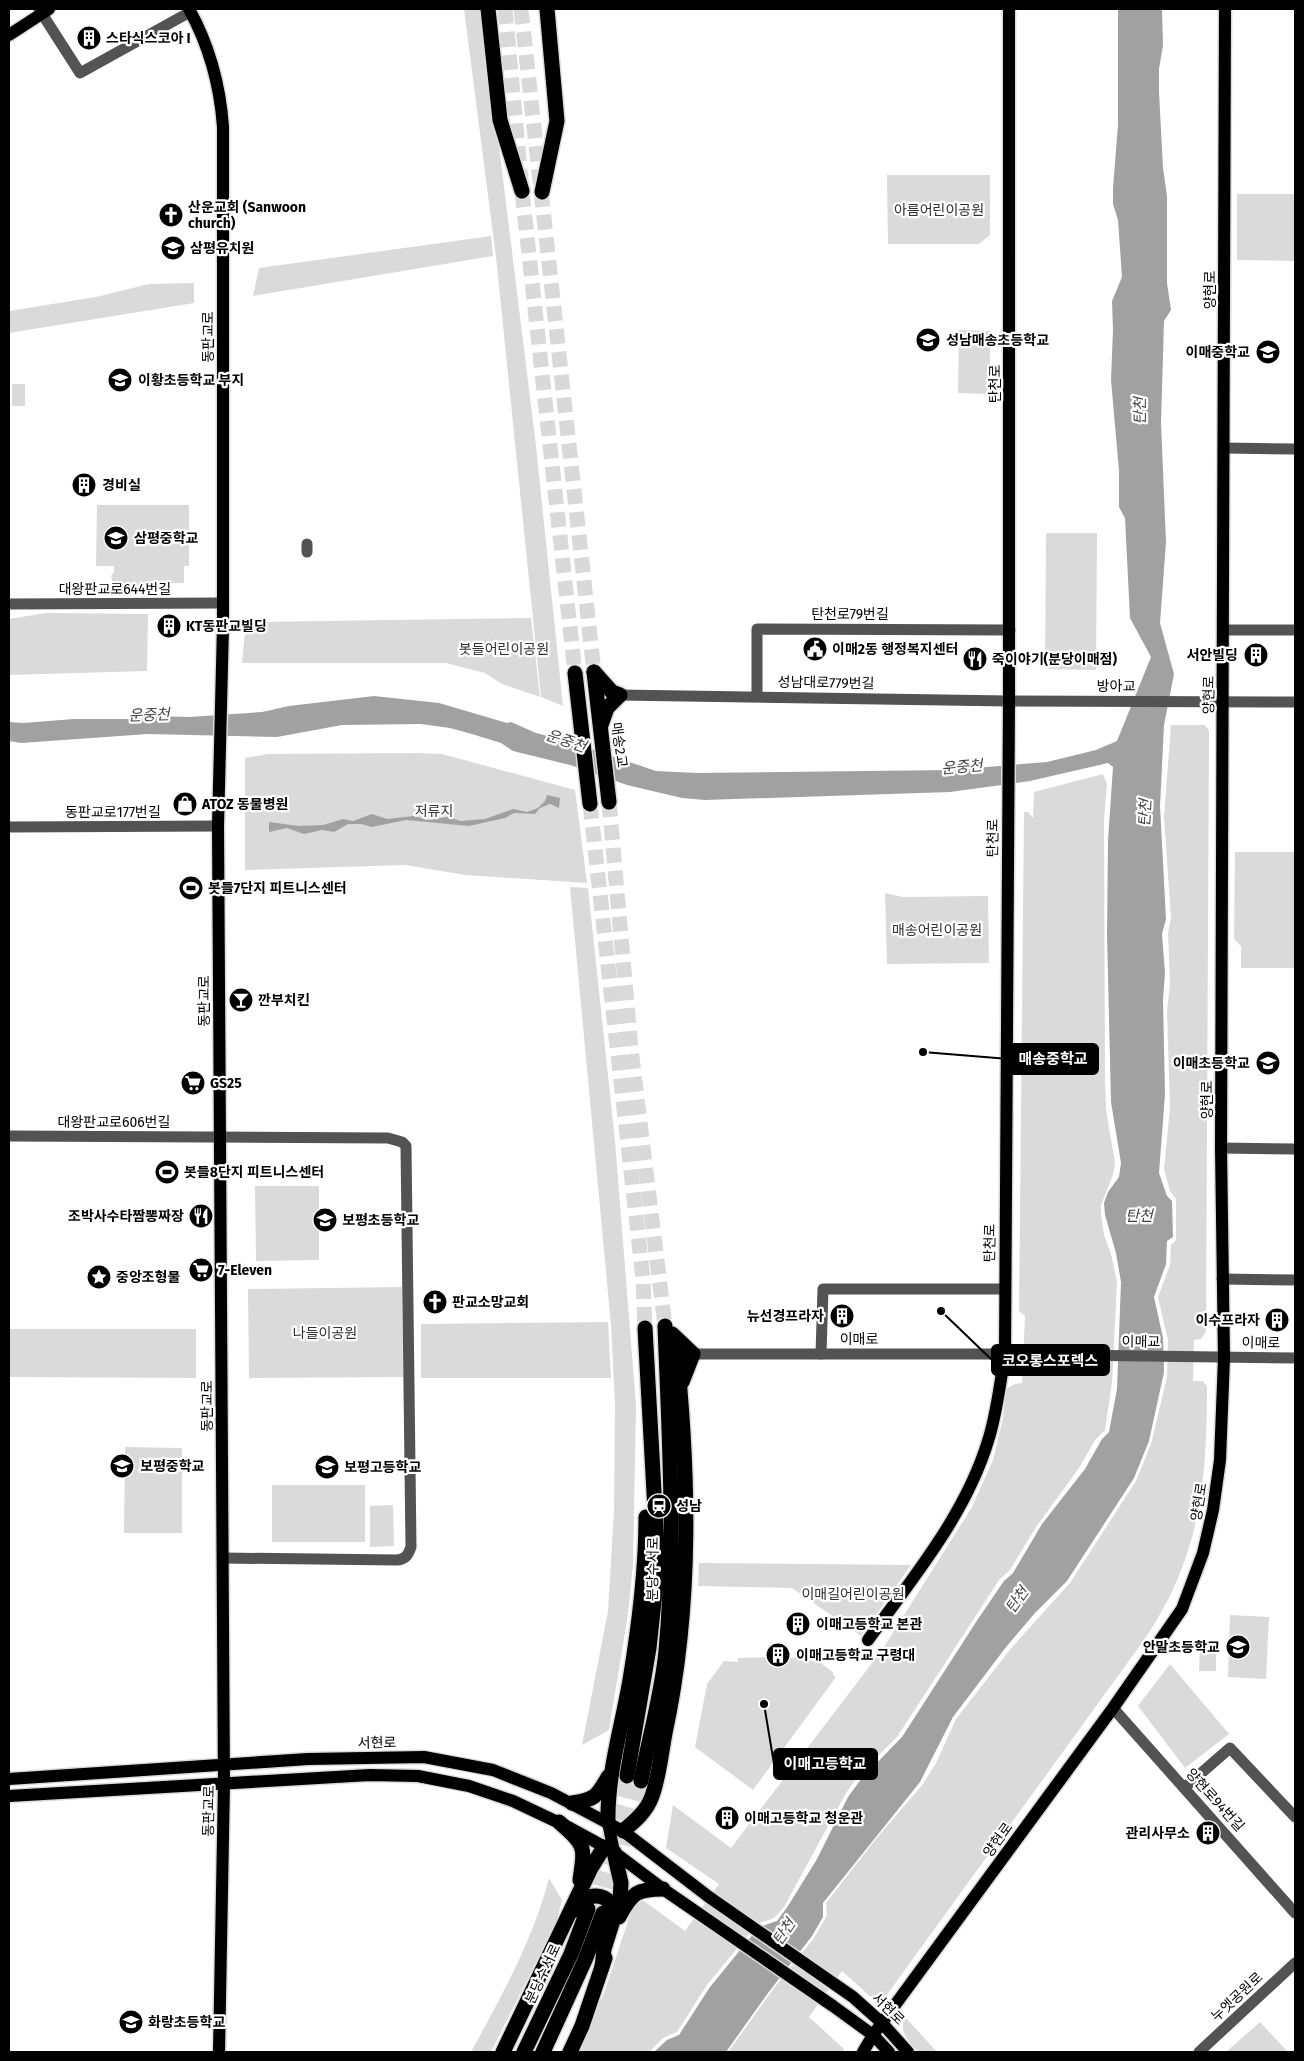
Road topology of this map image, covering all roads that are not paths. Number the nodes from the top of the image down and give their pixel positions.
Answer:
1 (488, 9) edge
2 (547, 9) edge
3 (1009, 9) edge
4 (1225, 9) edge
5 (44, 10) edge
6 (190, 10) edge
7 (9, 34) edge
8 (522, 191) dead end
9 (542, 192) dead end
10 (1225, 448) junction
11 (1295, 449) edge
12 (9, 604) edge
13 (222, 604) junction
14 (1010, 630) junction
15 (1225, 630) junction
16 (1295, 630) edge
17 (575, 673) tunnel mouth
18 (620, 695) junction
19 (757, 696) junction
20 (1009, 701) junction
21 (1033, 701) joint
22 (1224, 701) junction
23 (1295, 702) edge
24 (602, 704) junction
25 (609, 798) tunnel mouth
26 (590, 804) tunnel mouth
27 (218, 826) junction
28 (9, 827) edge
29 (9, 1136) edge
30 (220, 1138) junction
31 (1222, 1148) junction
32 (1295, 1149) edge
33 (1222, 1279) junction
34 (1295, 1280) edge
35 (1005, 1289) junction
36 (645, 1328) tunnel mouth
37 (675, 1338) junction
38 (693, 1354) junction
39 (821, 1354) junction
40 (1005, 1354) junction
41 (1025, 1354) joint
42 (1197, 1358) joint
43 (1224, 1358) junction
44 (1295, 1358) edge
45 (648, 1380) junction
46 (681, 1391) junction
47 (223, 1558) junction
48 (868, 1640) dead end
49 (1113, 1708) junction
50 (224, 1763) junction
51 (613, 1767) junction
52 (9, 1779) edge
53 (224, 1783) junction
54 (1184, 1788) junction
55 (9, 1796) edge
56 (572, 1803) junction
57 (1295, 1817) edge
58 (559, 1822) junction
59 (608, 1822) junction
60 (613, 1843) junction
61 (663, 1889) junction
62 (589, 1907) junction
63 (1295, 1913) edge
64 (619, 1916) junction
65 (1295, 1963) edge
66 (602, 1967) junction
67 (526, 2004) junction
68 (557, 2022) junction
69 (882, 2023) junction
70 (873, 2035) junction
71 (219, 2052) edge
72 (503, 2052) edge
73 (524, 2052) edge
74 (543, 2052) edge
75 (547, 2052) edge
76 (570, 2052) edge
77 (863, 2052) edge
78 (889, 2052) edge
79 (908, 2052) edge
80 (1199, 2052) edge

1 - 8 highway
2 - 9 highway
3 - 14 main road, 탄천로
4 - 10 main road, 양현로
5 - 6 street
5 - 7 main road
6 - 13 main road, 동판교로
10 - 11 street
10 - 15 main road, 양현로
12 - 13 street, 대왕판교로644번길
13 - 27 main road, 동판교로
14 - 19 street, 탄천로79번길
14 - 20 main road, 탄천로
15 - 16 street
15 - 22 main road, 양현로
17 - 26 highway
18 - 19 street, 성남대로779번길
18 - 24 highway
18 - 24 highway
19 - 20 street, 성남대로779번길
20 - 21 street, 성남대로779번길
20 - 35 main road, 탄천로
21 - 22 street, 방아교
22 - 23 street
22 - 31 main road, 양현로
24 - 25 highway, 매송2교
27 - 28 street, 동판교로177번길
27 - 30 main road, 동판교로
29 - 30 street, 대왕판교로606번길
30 - 47 main road, 동판교로
30 - 47 street, 대왕판교로606번길
31 - 32 street
31 - 33 main road, 양현로
33 - 34 street
33 - 43 main road, 양현로
35 - 39 street
35 - 40 main road, 탄천로
36 - 45 highway, 분당수서로
37 - 38 highway
37 - 45 highway, 분당수서로
37 - 46 highway
38 - 39 street, 이매로
38 - 46 highway
39 - 40 street, 이매로
40 - 41 street, 이매로
40 - 48 main road, 탄천로
41 - 42 street, 이매교
42 - 43 street, 이매로
43 - 44 street, 이매로
43 - 49 main road, 양현로
45 - 51 highway
46 - 60 highway
47 - 50 main road, 동판교로
49 - 54 street, 양현로94번길
49 - 69 main road, 양현로
50 - 52 main road, 서현로
50 - 53 main road, 동판교로
50 - 56 main road, 서현로
51 - 56 highway
51 - 59 highway
53 - 55 main road
53 - 58 main road
53 - 71 main road, 동판교로
54 - 57 street
54 - 63 street, 양현로94번길
56 - 59 main road, 서현로
58 - 60 main road
58 - 62 highway
59 - 60 main road
60 - 61 main road
60 - 62 highway
60 - 64 highway
60 - 69 main road, 서현로
61 - 64 highway
61 - 70 main road
62 - 67 highway
62 - 68 highway
62 - 73 highway, 분당수서로
64 - 66 highway
65 - 80 street, 누엣공원로
66 - 67 highway
66 - 76 highway
67 - 72 highway
68 - 74 highway
68 - 75 highway
69 - 70 main road, 양현로
69 - 79 main road, 서현로
70 - 77 main road, 양현로
70 - 78 main road

